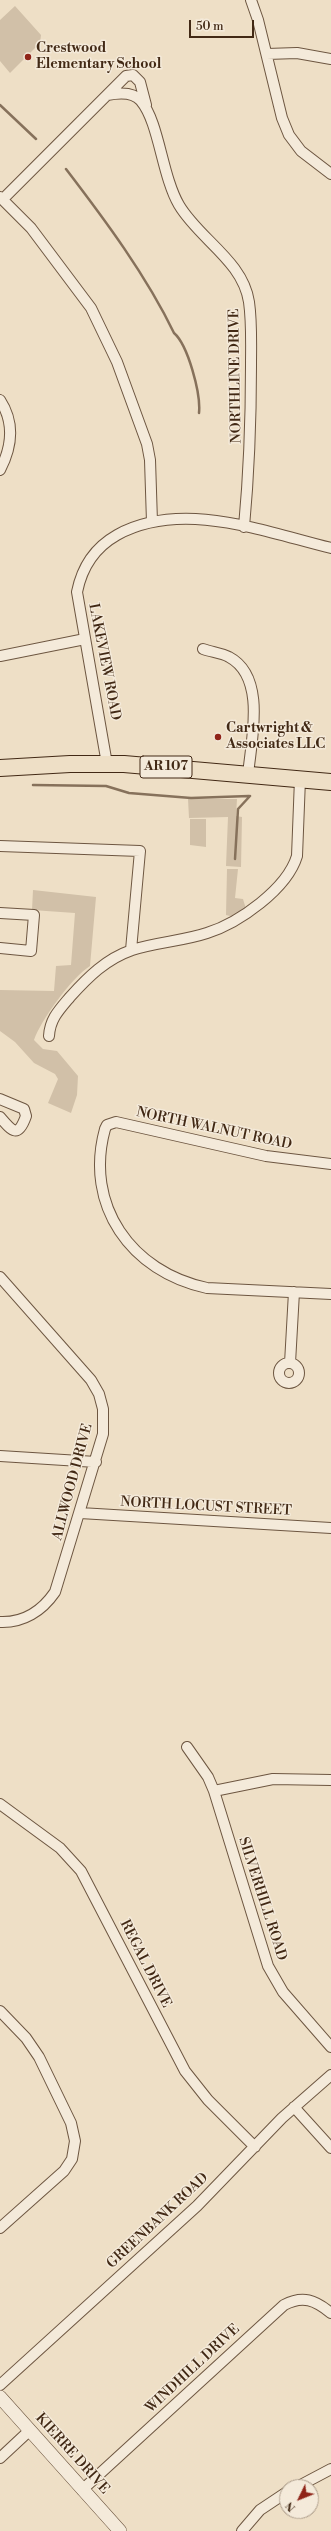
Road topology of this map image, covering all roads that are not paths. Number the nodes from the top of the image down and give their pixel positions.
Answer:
1 (251, 0) edge
2 (267, 54) junction
3 (331, 59) edge
4 (107, 95) junction
5 (148, 110) junction
6 (331, 174) edge
7 (2, 198) edge
8 (0, 400) edge
9 (0, 470) edge
10 (152, 522) junction
11 (244, 526) junction
12 (331, 548) edge
13 (85, 639) junction
14 (203, 649) dead end
15 (0, 656) edge
16 (107, 764) junction
17 (0, 768) edge
18 (248, 775) junction
19 (300, 780) junction
20 (331, 782) edge
21 (0, 846) edge
22 (0, 913) edge
23 (0, 948) edge
24 (131, 950) junction
25 (49, 1036) dead end
26 (0, 1099) edge
27 (0, 1117) edge
28 (331, 1164) edge
29 (0, 1277) edge
30 (294, 1292) junction
31 (331, 1294) edge
32 (290, 1363) dead end
33 (0, 1456) edge
34 (96, 1462) junction
35 (80, 1513) junction
36 (331, 1528) edge
37 (0, 1622) edge
38 (187, 1747) dead end
39 (331, 1780) edge
40 (214, 1791) junction
41 (0, 1804) edge
42 (0, 2012) edge
43 (331, 2046) edge
44 (331, 2075) edge
45 (294, 2107) junction
46 (255, 2147) junction
47 (331, 2148) edge
48 (1, 2226) edge
49 (331, 2313) edge
50 (0, 2385) edge
51 (0, 2397) edge
52 (29, 2431) junction
53 (0, 2458) edge
54 (331, 2469) edge
55 (312, 2479) edge
56 (82, 2490) junction
57 (279, 2497) edge
58 (120, 2531) edge
59 (242, 2531) edge

1 - 2 street
2 - 3 street
2 - 6 street
4 - 5 street, NORTHLINE DRIVE
4 - 5 street, NORTHLINE DRIVE
4 - 7 street, NORTHLINE DRIVE
5 - 11 street, NORTHLINE DRIVE
7 - 10 street
8 - 9 street
10 - 11 street, LAKEVIEW ROAD
10 - 13 street, LAKEVIEW ROAD
11 - 12 street, LAKEVIEW ROAD
13 - 15 street
13 - 16 street, LAKEVIEW ROAD
14 - 18 street
16 - 17 main road, AR 107
16 - 18 main road, AR 107
18 - 19 main road, AR 107
19 - 20 main road, AR 107
19 - 24 street
21 - 24 street
22 - 23 street
24 - 25 street
26 - 27 street
28 - 30 street, NORTH WALNUT ROAD
29 - 34 street, ALLWOOD DRIVE
30 - 31 street
30 - 32 street
33 - 34 street
34 - 35 street, ALLWOOD DRIVE
35 - 36 street, NORTH LOCUST STREET
35 - 37 street, ALLWOOD DRIVE
38 - 40 street, SILVERHILL ROAD
39 - 40 street
40 - 43 street, SILVERHILL ROAD
41 - 46 street, REGAL DRIVE
42 - 48 street
44 - 45 street, GREENBANK ROAD
45 - 46 street, GREENBANK ROAD
45 - 47 street
46 - 50 street, GREENBANK ROAD
49 - 56 street, WINDHILL DRIVE
51 - 52 street, KIERRE DRIVE
52 - 53 street
52 - 56 street, KIERRE DRIVE
54 - 55 street
56 - 58 street, KIERRE DRIVE
57 - 59 street

